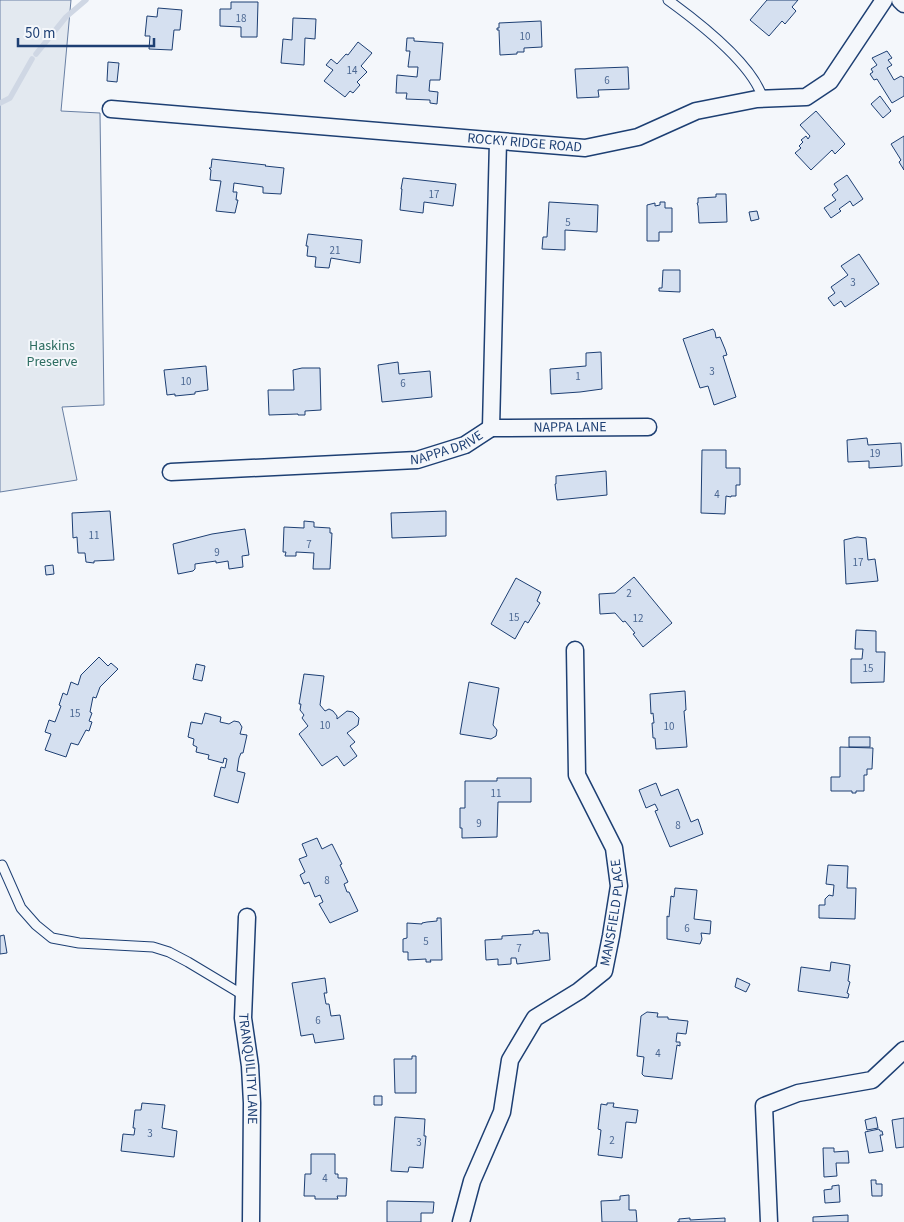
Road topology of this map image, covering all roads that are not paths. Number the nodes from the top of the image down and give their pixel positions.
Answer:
1 (668, 0) edge
2 (884, 0) edge
3 (900, 0) edge
4 (904, 4) edge
5 (763, 99) junction
6 (111, 109) dead end
7 (498, 142) junction
8 (648, 427) dead end
9 (492, 428) junction
10 (171, 472) dead end
11 (575, 650) dead end
12 (2, 866) dead end
13 (247, 917) dead end
14 (243, 995) junction
15 (904, 1050) edge
16 (251, 1222) edge
17 (462, 1222) edge
18 (769, 1222) edge

1 - 5 lane
2 - 5 street, ROCKY RIDGE ROAD
3 - 4 street
5 - 7 street, ROCKY RIDGE ROAD
6 - 7 street, ROCKY RIDGE ROAD
7 - 9 street, NAPPA DRIVE
8 - 9 street, NAPPA LANE
9 - 10 street, NAPPA DRIVE
11 - 17 street, MANSFIELD PLACE
12 - 14 lane
13 - 14 street, TRANQUILITY LANE
14 - 16 street, TRANQUILITY LANE
15 - 18 street

